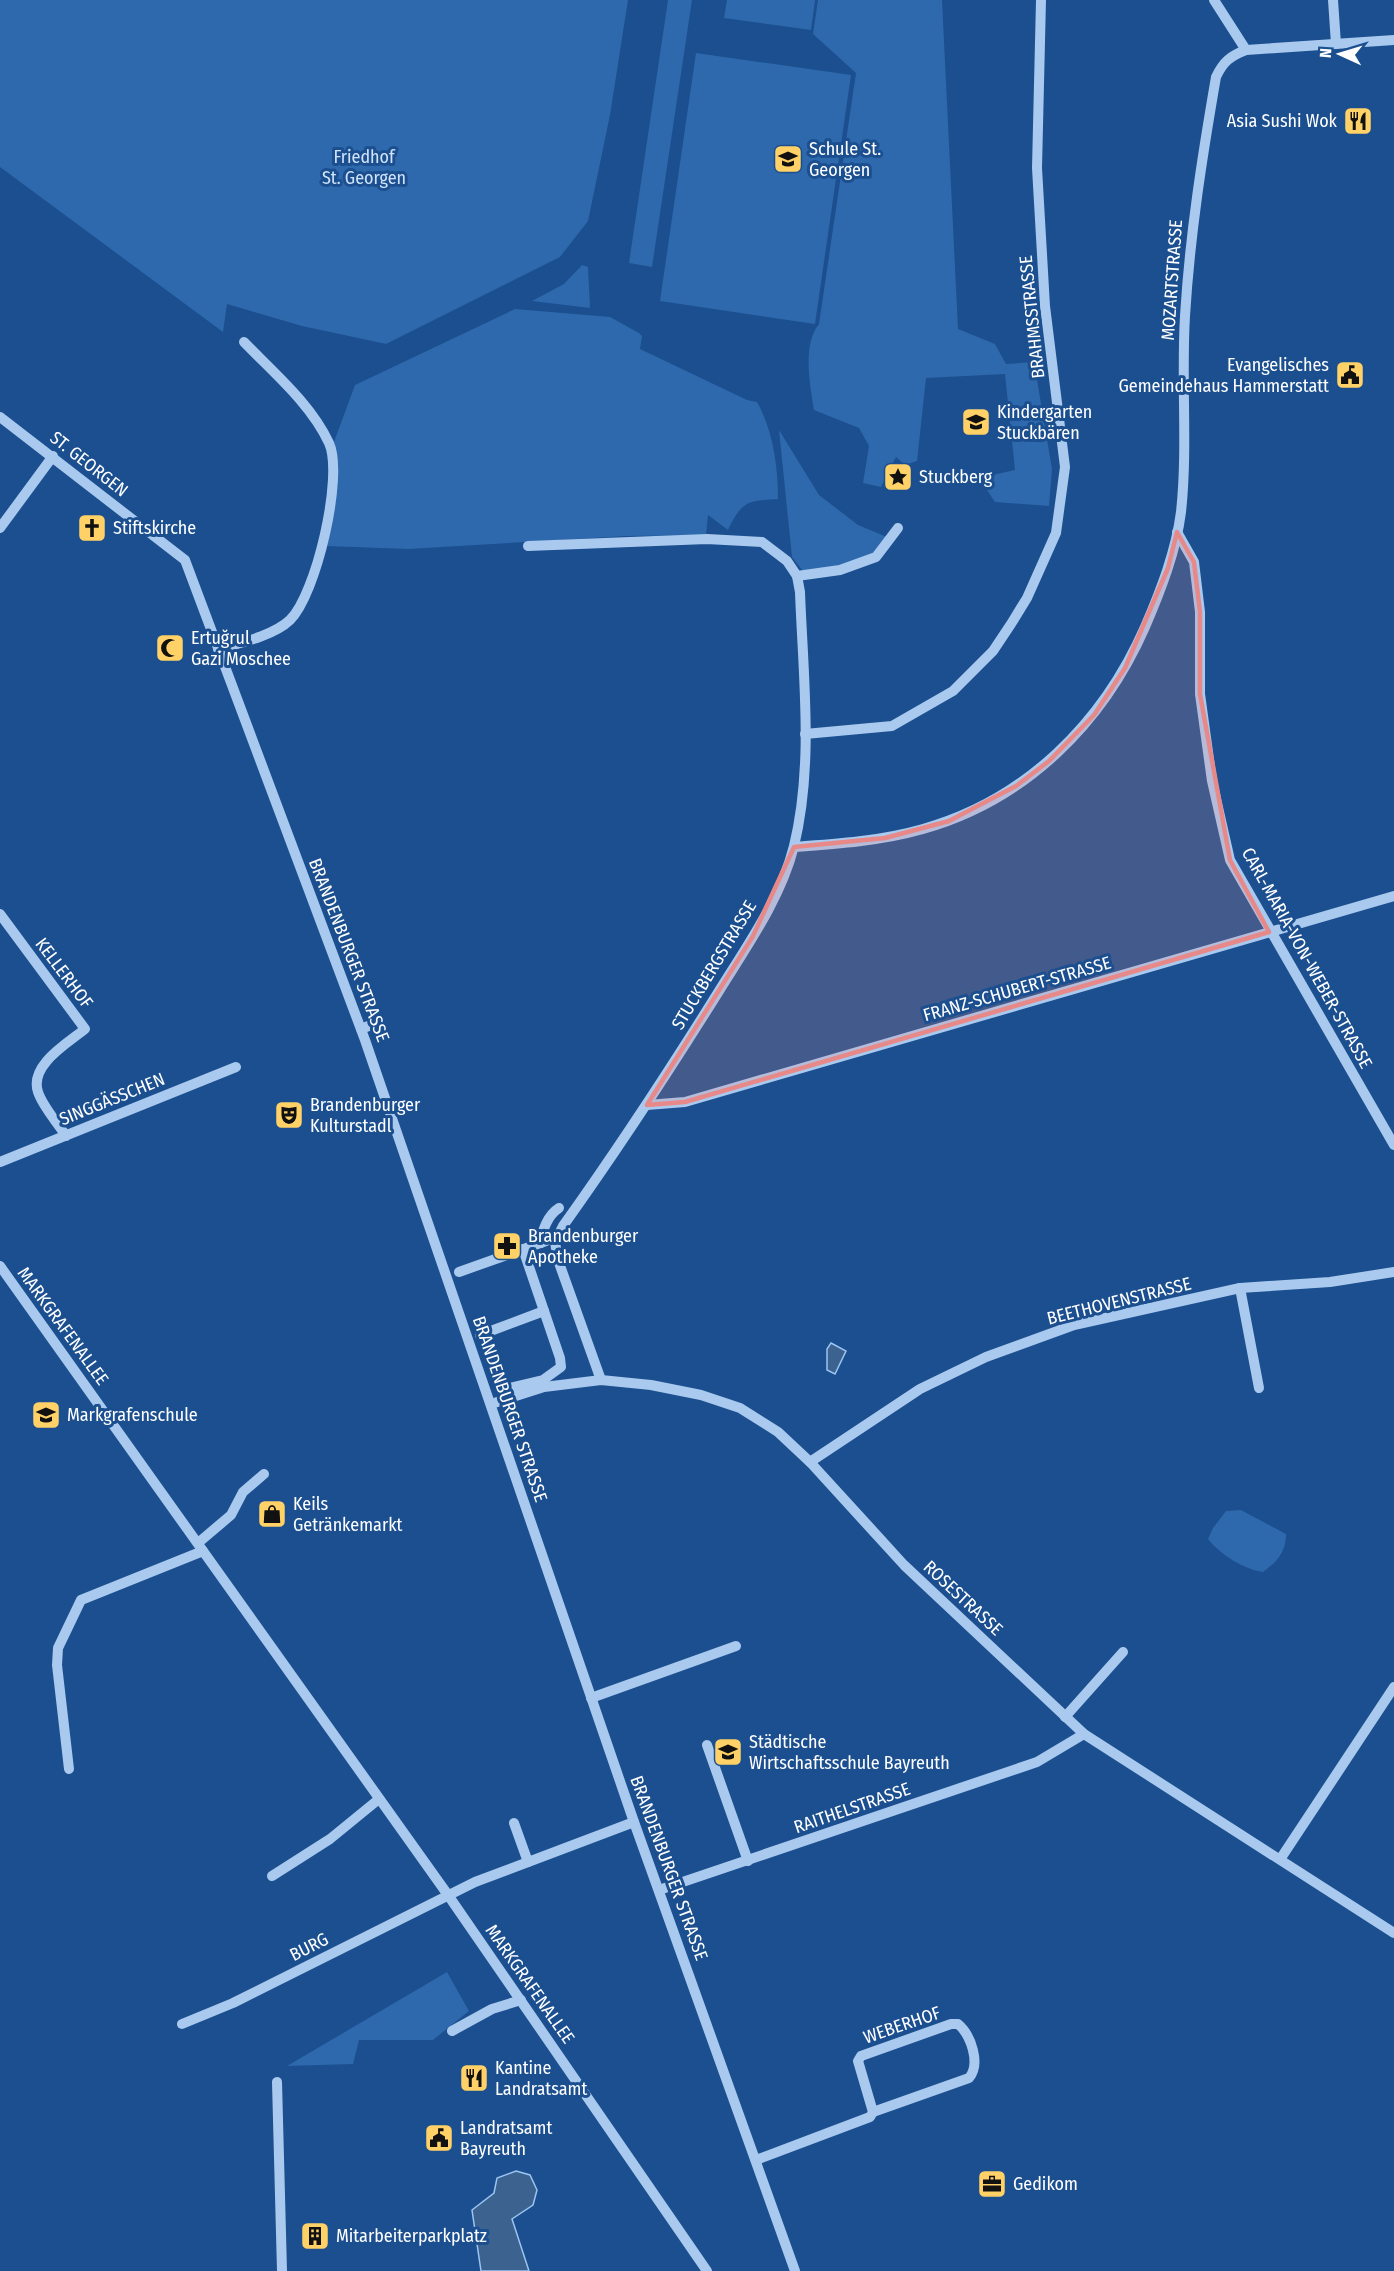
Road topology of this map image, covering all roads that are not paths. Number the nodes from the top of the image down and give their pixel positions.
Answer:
1 (1041, 0) edge
2 (1214, 0) edge
3 (1333, 0) edge
4 (1394, 40) edge
5 (1336, 44) junction
6 (1246, 50) junction
7 (244, 342) dead end
8 (0, 417) edge
9 (53, 456) junction
10 (0, 528) edge
11 (898, 528) dead end
12 (1177, 532) junction
13 (528, 546) dead end
14 (185, 560) joint
15 (797, 576) junction
16 (218, 649) junction
17 (805, 734) junction
18 (794, 847) junction
19 (1394, 896) edge
20 (0, 914) edge
21 (1270, 934) junction
22 (376, 1023) dead end
23 (361, 1029) junction
24 (236, 1067) dead end
25 (647, 1105) junction
26 (66, 1136) junction
27 (1394, 1145) edge
28 (0, 1162) edge
29 (559, 1208) dead end
30 (522, 1249) junction
31 (0, 1266) edge
32 (459, 1272) dead end
33 (1394, 1272) edge
34 (1240, 1288) junction
35 (544, 1311) junction
36 (480, 1335) dead end
37 (601, 1380) junction
38 (1258, 1388) dead end
39 (505, 1389) dead end
40 (490, 1404) junction
41 (810, 1462) junction
42 (264, 1474) dead end
43 (201, 1547) junction
44 (736, 1646) dead end
45 (1123, 1652) dead end
46 (1394, 1687) edge
47 (591, 1698) junction
48 (1065, 1718) junction
49 (1084, 1734) junction
50 (707, 1745) dead end
51 (69, 1769) dead end
52 (379, 1799) junction
53 (634, 1822) junction
54 (514, 1823) dead end
55 (1281, 1858) junction
56 (748, 1861) junction
57 (528, 1862) junction
58 (272, 1876) dead end
59 (659, 1890) junction
60 (448, 1895) junction
61 (1394, 1933) edge
62 (521, 2000) junction
63 (182, 2024) dead end
64 (452, 2031) dead end
65 (277, 2082) dead end
66 (873, 2112) junction
67 (756, 2160) junction
68 (702, 2269) edge
69 (282, 2271) edge
70 (795, 2271) edge

1 - 17 street, BRAHMSSTRASSE
2 - 6 street
3 - 5 street
4 - 5 street, MOZARTSTRASSE
5 - 6 street, MOZARTSTRASSE
6 - 12 street, MOZARTSTRASSE
7 - 16 street
8 - 9 street, ST. GEORGEN
9 - 10 street
9 - 14 street, ST. GEORGEN
11 - 15 street
12 - 18 street, MOZARTSTRASSE
12 - 21 street, CARL-MARIA-VON-WEBER-STRASSE
13 - 15 street
14 - 16 street, BRANDENBURGER STRASSE
15 - 17 street, STUCKBERGSTRASSE
16 - 23 street, BRANDENBURGER STRASSE
17 - 18 street, STUCKBERGSTRASSE
18 - 25 street, STUCKBERGSTRASSE
19 - 21 street, FRANZ-SCHUBERT-STRASSE
20 - 26 street, KELLERHOF
21 - 25 street, FRANZ-SCHUBERT-STRASSE
21 - 27 street, CARL-MARIA-VON-WEBER-STRASSE
22 - 23 street
23 - 40 street, BRANDENBURGER STRASSE
24 - 26 street, SINGGÄSSCHEN
25 - 37 street, STUCKBERGSTRASSE
26 - 28 street, SINGGÄSSCHEN
29 - 30 street
30 - 32 street
30 - 35 street
31 - 43 street, MARKGRAFENALLEE
33 - 34 street, BEETHOVENSTRASSE
34 - 38 street
34 - 41 street, BEETHOVENSTRASSE
35 - 36 street
35 - 39 street
37 - 40 street, ROSESTRASSE
37 - 41 street, ROSESTRASSE
40 - 47 street, BRANDENBURGER STRASSE
41 - 48 street, ROSESTRASSE
42 - 43 street
43 - 51 street
43 - 52 street, MARKGRAFENALLEE
44 - 47 street
45 - 48 street
46 - 55 street
47 - 53 street, BRANDENBURGER STRASSE
48 - 49 street, ROSESTRASSE
49 - 55 street, ROSESTRASSE
49 - 56 street, RAITHELSTRASSE
50 - 56 street
52 - 58 street
52 - 60 street, MARKGRAFENALLEE
53 - 57 street
53 - 59 street, BRANDENBURGER STRASSE
54 - 57 street
55 - 61 street, ROSESTRASSE
56 - 59 street, RAITHELSTRASSE
57 - 60 street
59 - 67 street, BRANDENBURGER STRASSE
60 - 62 street, MARKGRAFENALLEE
60 - 63 street, BURG
62 - 64 street
62 - 68 street, MARKGRAFENALLEE
65 - 69 street
66 - 66 street, WEBERHOF
66 - 67 street, WEBERHOF
67 - 70 street, BRANDENBURGER STRASSE

